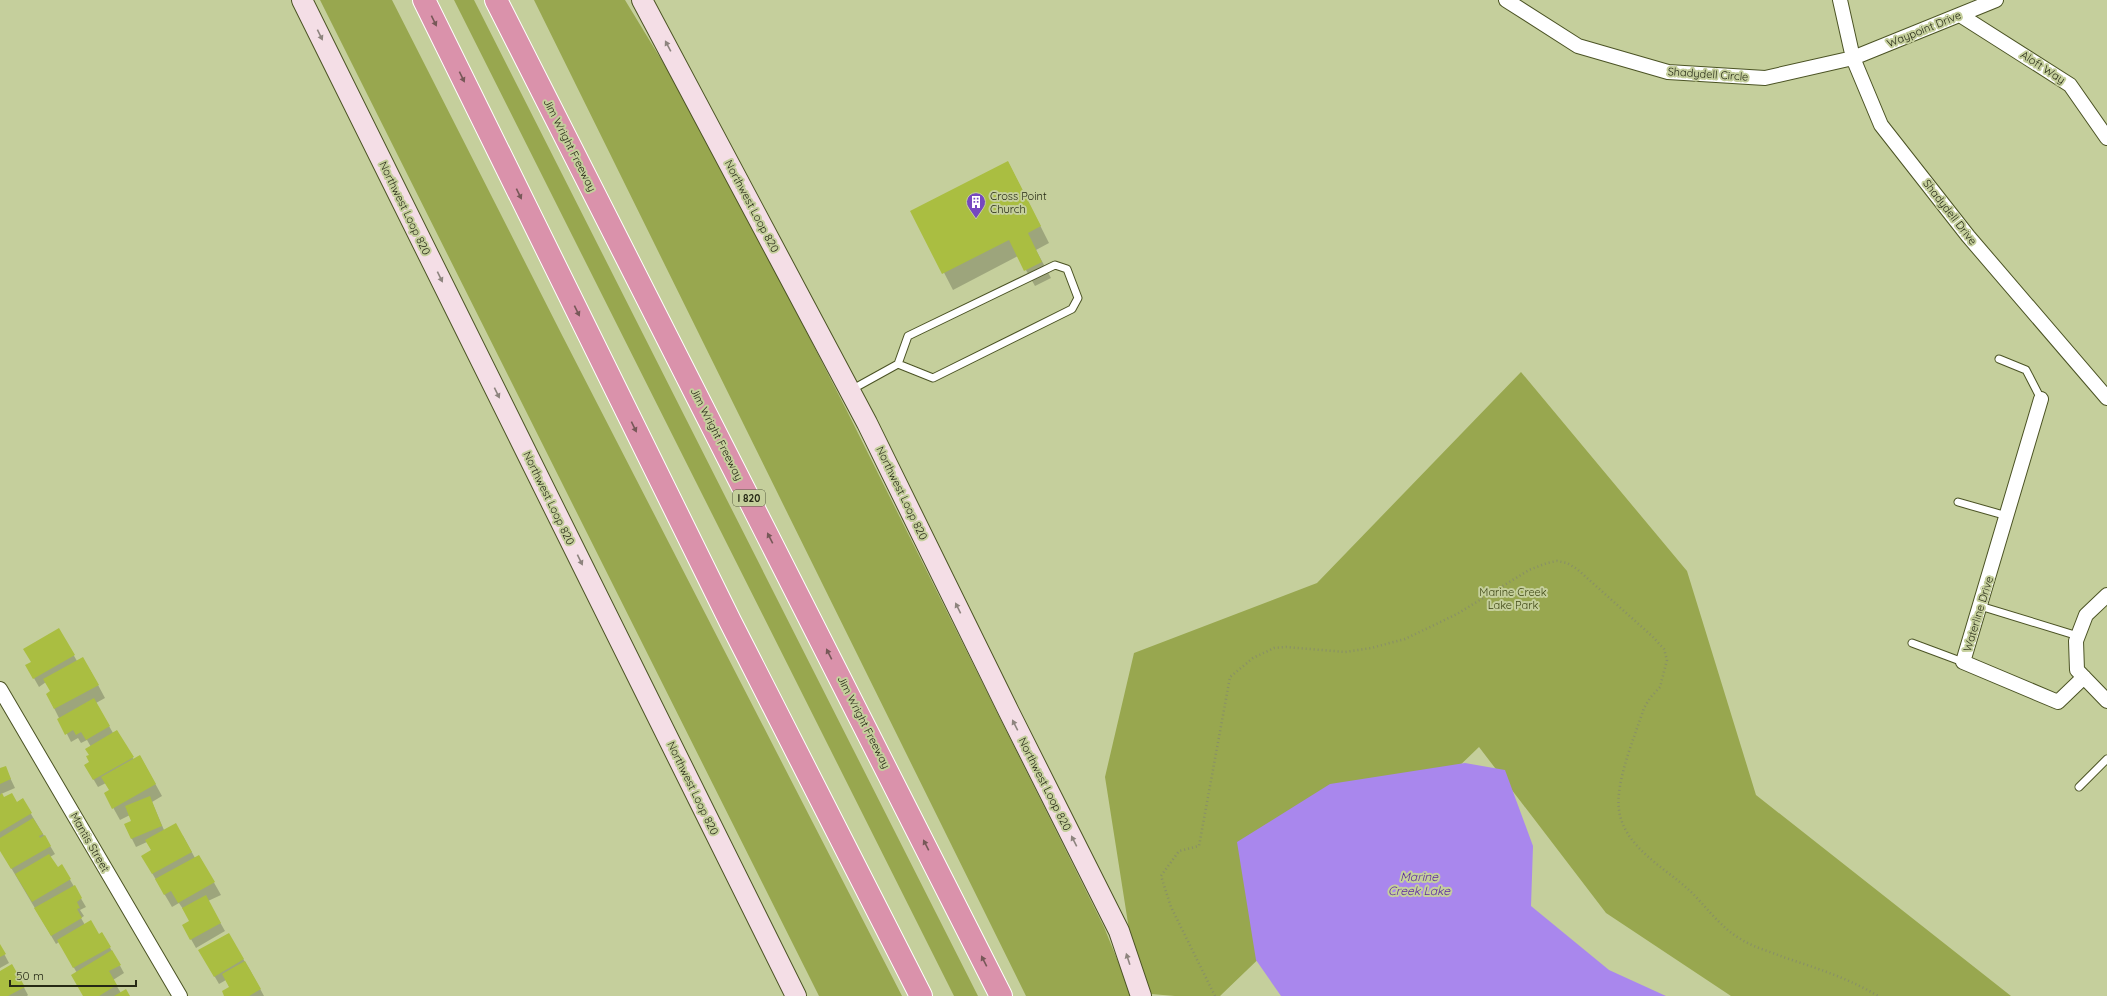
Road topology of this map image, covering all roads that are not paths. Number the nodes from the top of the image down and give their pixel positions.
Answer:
1 (302, 0) edge
2 (424, 0) edge
3 (496, 0) edge
4 (642, 0) edge
5 (1506, 0) edge
6 (1840, 0) edge
7 (1996, 0) edge
8 (652, 8) edge
9 (1960, 15) junction
10 (1852, 58) junction
11 (2107, 138) edge
12 (1999, 359) dead end
13 (898, 364) junction
14 (849, 391) junction
15 (2107, 398) edge
16 (2041, 399) joint
17 (1958, 502) dead end
18 (2007, 516) junction
19 (2107, 595) edge
20 (1980, 606) junction
21 (2078, 636) junction
22 (1912, 643) dead end
23 (1963, 662) junction
24 (2084, 677) junction
25 (0, 688) edge
26 (2107, 701) edge
27 (2107, 759) edge
28 (2080, 787) dead end
29 (180, 996) edge
30 (796, 996) edge
31 (921, 996) edge
32 (1001, 996) edge
33 (1141, 996) edge

1 -> 30 main road, Northwest Loop 820
2 -> 31 highway
32 -> 3 highway, Jim Wright Freeway / I 820
4 - 8 main road, Northwest Loop 820
5 - 10 street, Shadydell Circle
6 - 10 street, Shadydell Drive
7 - 9 street, Waypoint Drive
14 -> 8 main road, Northwest Loop 820
9 - 10 street, Waypoint Drive
9 - 11 street, Aloft Way
10 - 15 street, Shadydell Drive
12 - 16 lane
13 - 13 lane
13 - 14 lane
33 -> 14 main road, Northwest Loop 820
16 - 18 street, Waterline Drive
17 - 18 lane
18 - 20 street, Waterline Drive
19 - 21 street
20 - 21 lane
20 - 23 street, Waterline Drive
21 - 24 street
22 - 23 lane
23 - 24 street, Waterline Drive
24 - 26 street
25 - 29 street, Mantis Street
27 - 28 lane

